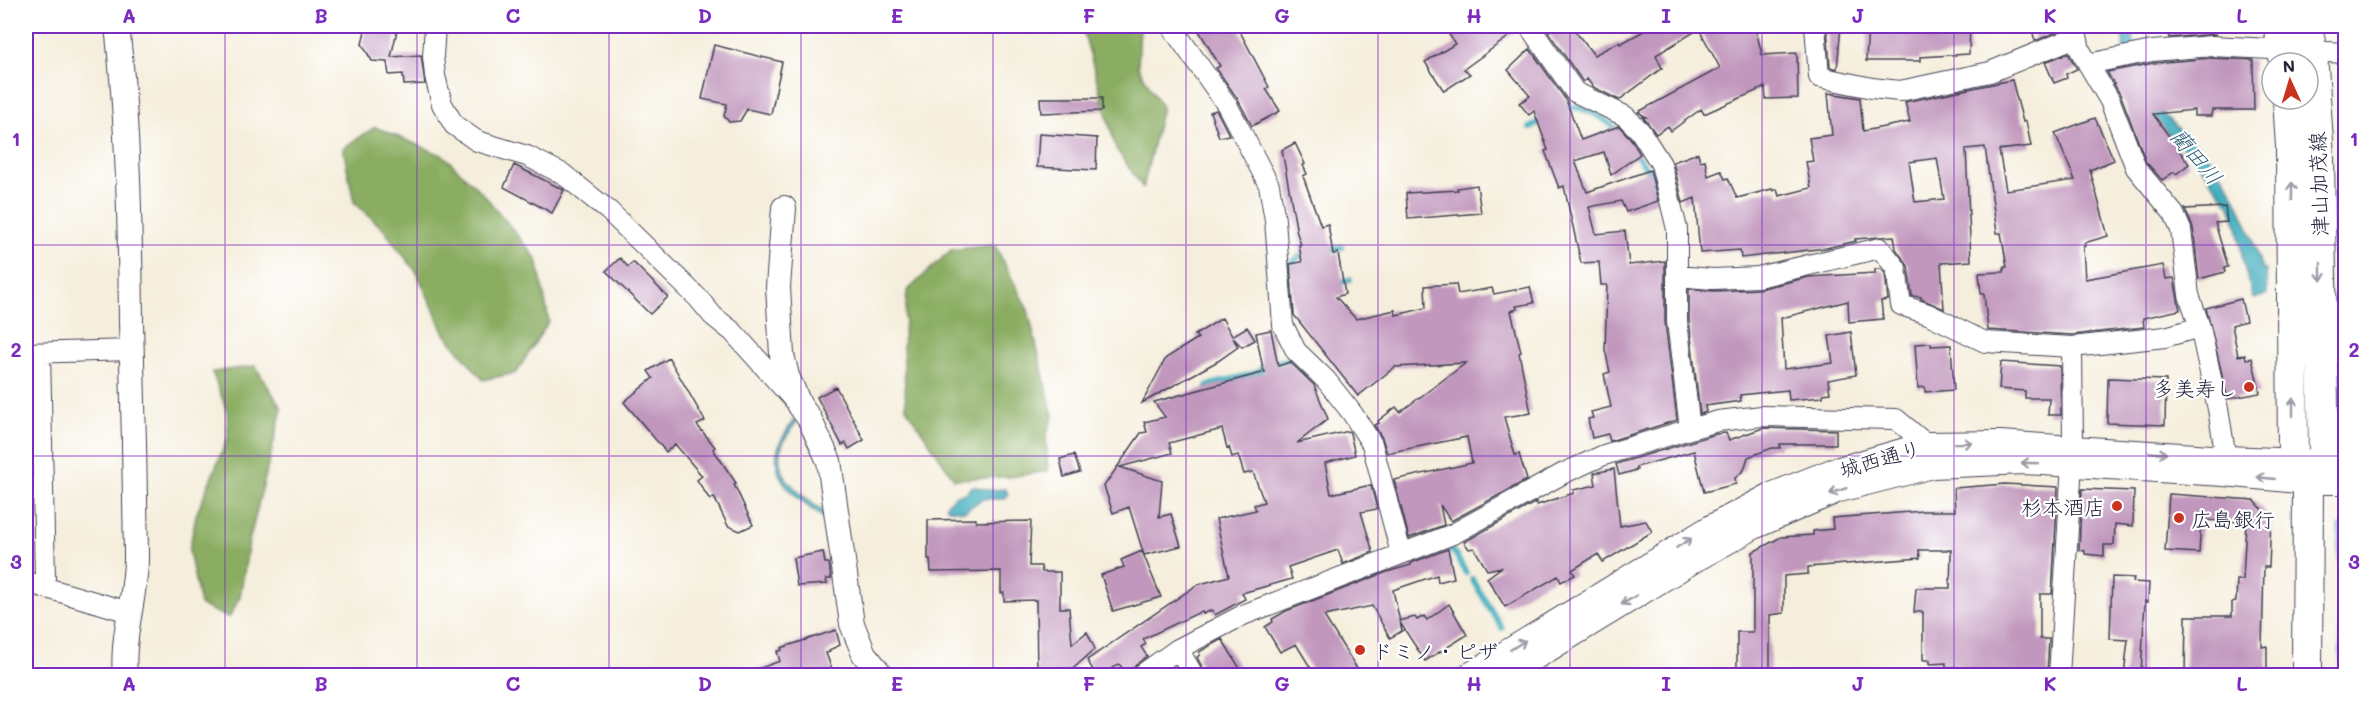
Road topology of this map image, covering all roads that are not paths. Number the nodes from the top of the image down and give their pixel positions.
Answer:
1 (117, 26) edge
2 (435, 26) edge
3 (1171, 26) edge
4 (1529, 26) edge
5 (1815, 26) edge
6 (2076, 31) edge
7 (2293, 43) edge
8 (2346, 53) edge
9 (2088, 64) junction
10 (2289, 111) edge
11 (784, 208) dead end
12 (1677, 276) junction
13 (2200, 327) junction
14 (2072, 347) junction
15 (132, 351) junction
16 (33, 353) edge
17 (800, 406) junction
18 (1690, 429) junction
19 (1926, 444) junction
20 (2072, 456) junction
21 (2225, 466) junction
22 (2318, 466) edge
23 (2346, 482) edge
24 (1401, 553) junction
25 (34, 585) edge
26 (129, 612) junction
27 (1178, 649) junction
28 (125, 675) edge
29 (882, 675) edge
30 (1140, 675) edge
31 (1194, 675) edge
32 (1468, 675) edge
33 (1505, 675) edge
34 (2059, 675) edge
35 (2307, 675) edge

1 - 15 street
2 - 17 street
3 - 24 street
4 - 12 street
5 - 6 street
6 - 9 street
7 - 8 street
7 - 9 street
7 -> 22 main road, 津山加茂線
9 - 13 street
22 -> 10 main road, 津山加茂線
11 - 17 street
12 - 14 street
12 - 18 street
13 - 14 street
13 - 21 street
14 - 20 street
15 - 16 street
15 - 26 street
16 - 25 street
17 - 29 street
18 - 19 street
18 - 24 street
19 -> 20 street, 城西通り
32 -> 19 street, 城西通り
20 - 21 street, 城西通り
20 -> 33 street, 城西通り
20 - 34 street
21 - 22 street, 城西通り
22 - 23 street, 城西通り
22 - 35 main road, 津山加茂線
24 - 27 street
25 - 26 street
26 - 28 street
27 - 30 street
27 - 31 street

